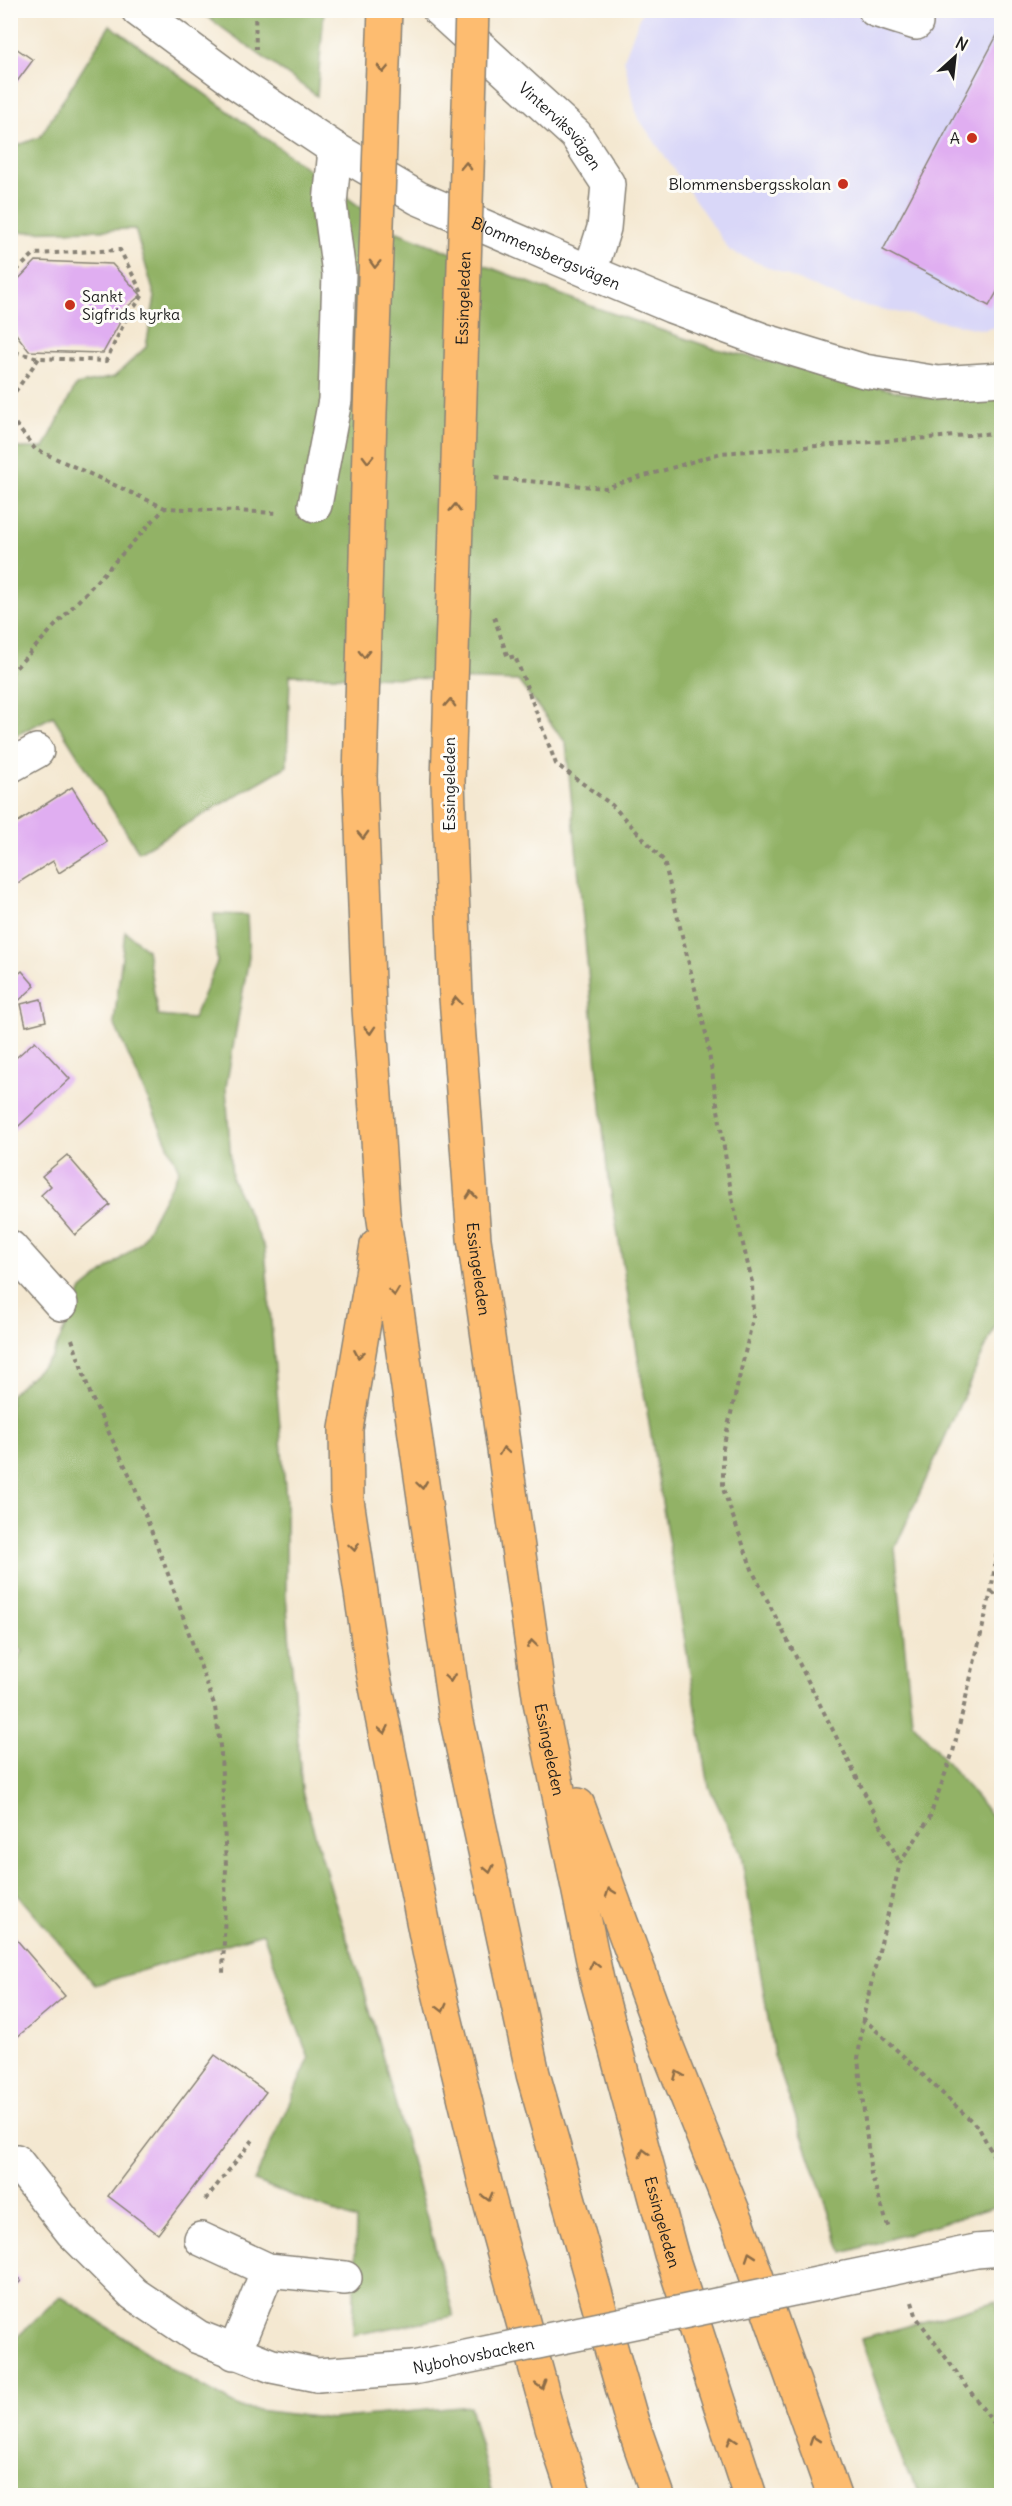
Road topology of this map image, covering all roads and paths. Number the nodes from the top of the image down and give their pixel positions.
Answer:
1 (138, 10) edge
2 (255, 10) edge
3 (385, 10) edge
4 (439, 10) edge
5 (472, 10) edge
6 (875, 10) edge
7 (916, 23) dead end
8 (256, 55) dead end
9 (335, 149) junction
10 (590, 272) junction
11 (10, 277) edge
12 (10, 351) edge
13 (39, 358) junction
14 (1002, 379) edge
15 (10, 399) edge
16 (10, 417) edge
17 (1002, 434) edge
18 (494, 478) dead end
19 (315, 505) joint
20 (165, 507) junction
21 (491, 608) dead end
22 (10, 674) edge
23 (383, 1213) junction
24 (10, 1247) edge
25 (61, 1304) joint
26 (1002, 1518) edge
27 (991, 1592) junction
28 (1002, 1601) edge
29 (540, 1702) junction
30 (900, 1863) junction
31 (223, 1974) dead end
32 (12, 2159) edge
33 (1002, 2172) edge
34 (201, 2239) dead end
35 (989, 2250) edge
36 (268, 2270) junction
37 (345, 2278) dead end
38 (234, 2353) junction
39 (576, 2496) edge
40 (658, 2496) edge
41 (750, 2496) edge
42 (834, 2496) edge

1 - 9 street, Blommensbergsvägen
2 - 8 path
3 -> 23 highway, bridge
4 - 10 street, Vinterviksvägen
29 -> 5 highway, Essingeleden, bridge
6 - 7 street
9 - 10 street, Blommensbergsvägen
9 - 19 street
10 - 14 street, Blommensbergsvägen
11 - 13 path
12 - 13 path
13 - 15 path
16 - 20 path
17 - 18 path
19 - 20 path
20 - 22 path
21 - 30 path
23 -> 39 highway
23 -> 40 highway
24 - 25 street
25 - 31 path
26 - 27 path
27 - 28 path
27 - 30 path
41 -> 29 highway, Essingeleden
42 -> 29 highway
30 - 33 path
32 - 38 street, Nybohovsbacken
34 - 36 street
35 - 38 street, Nybohovsbacken, bridge
36 - 37 street
36 - 38 street

